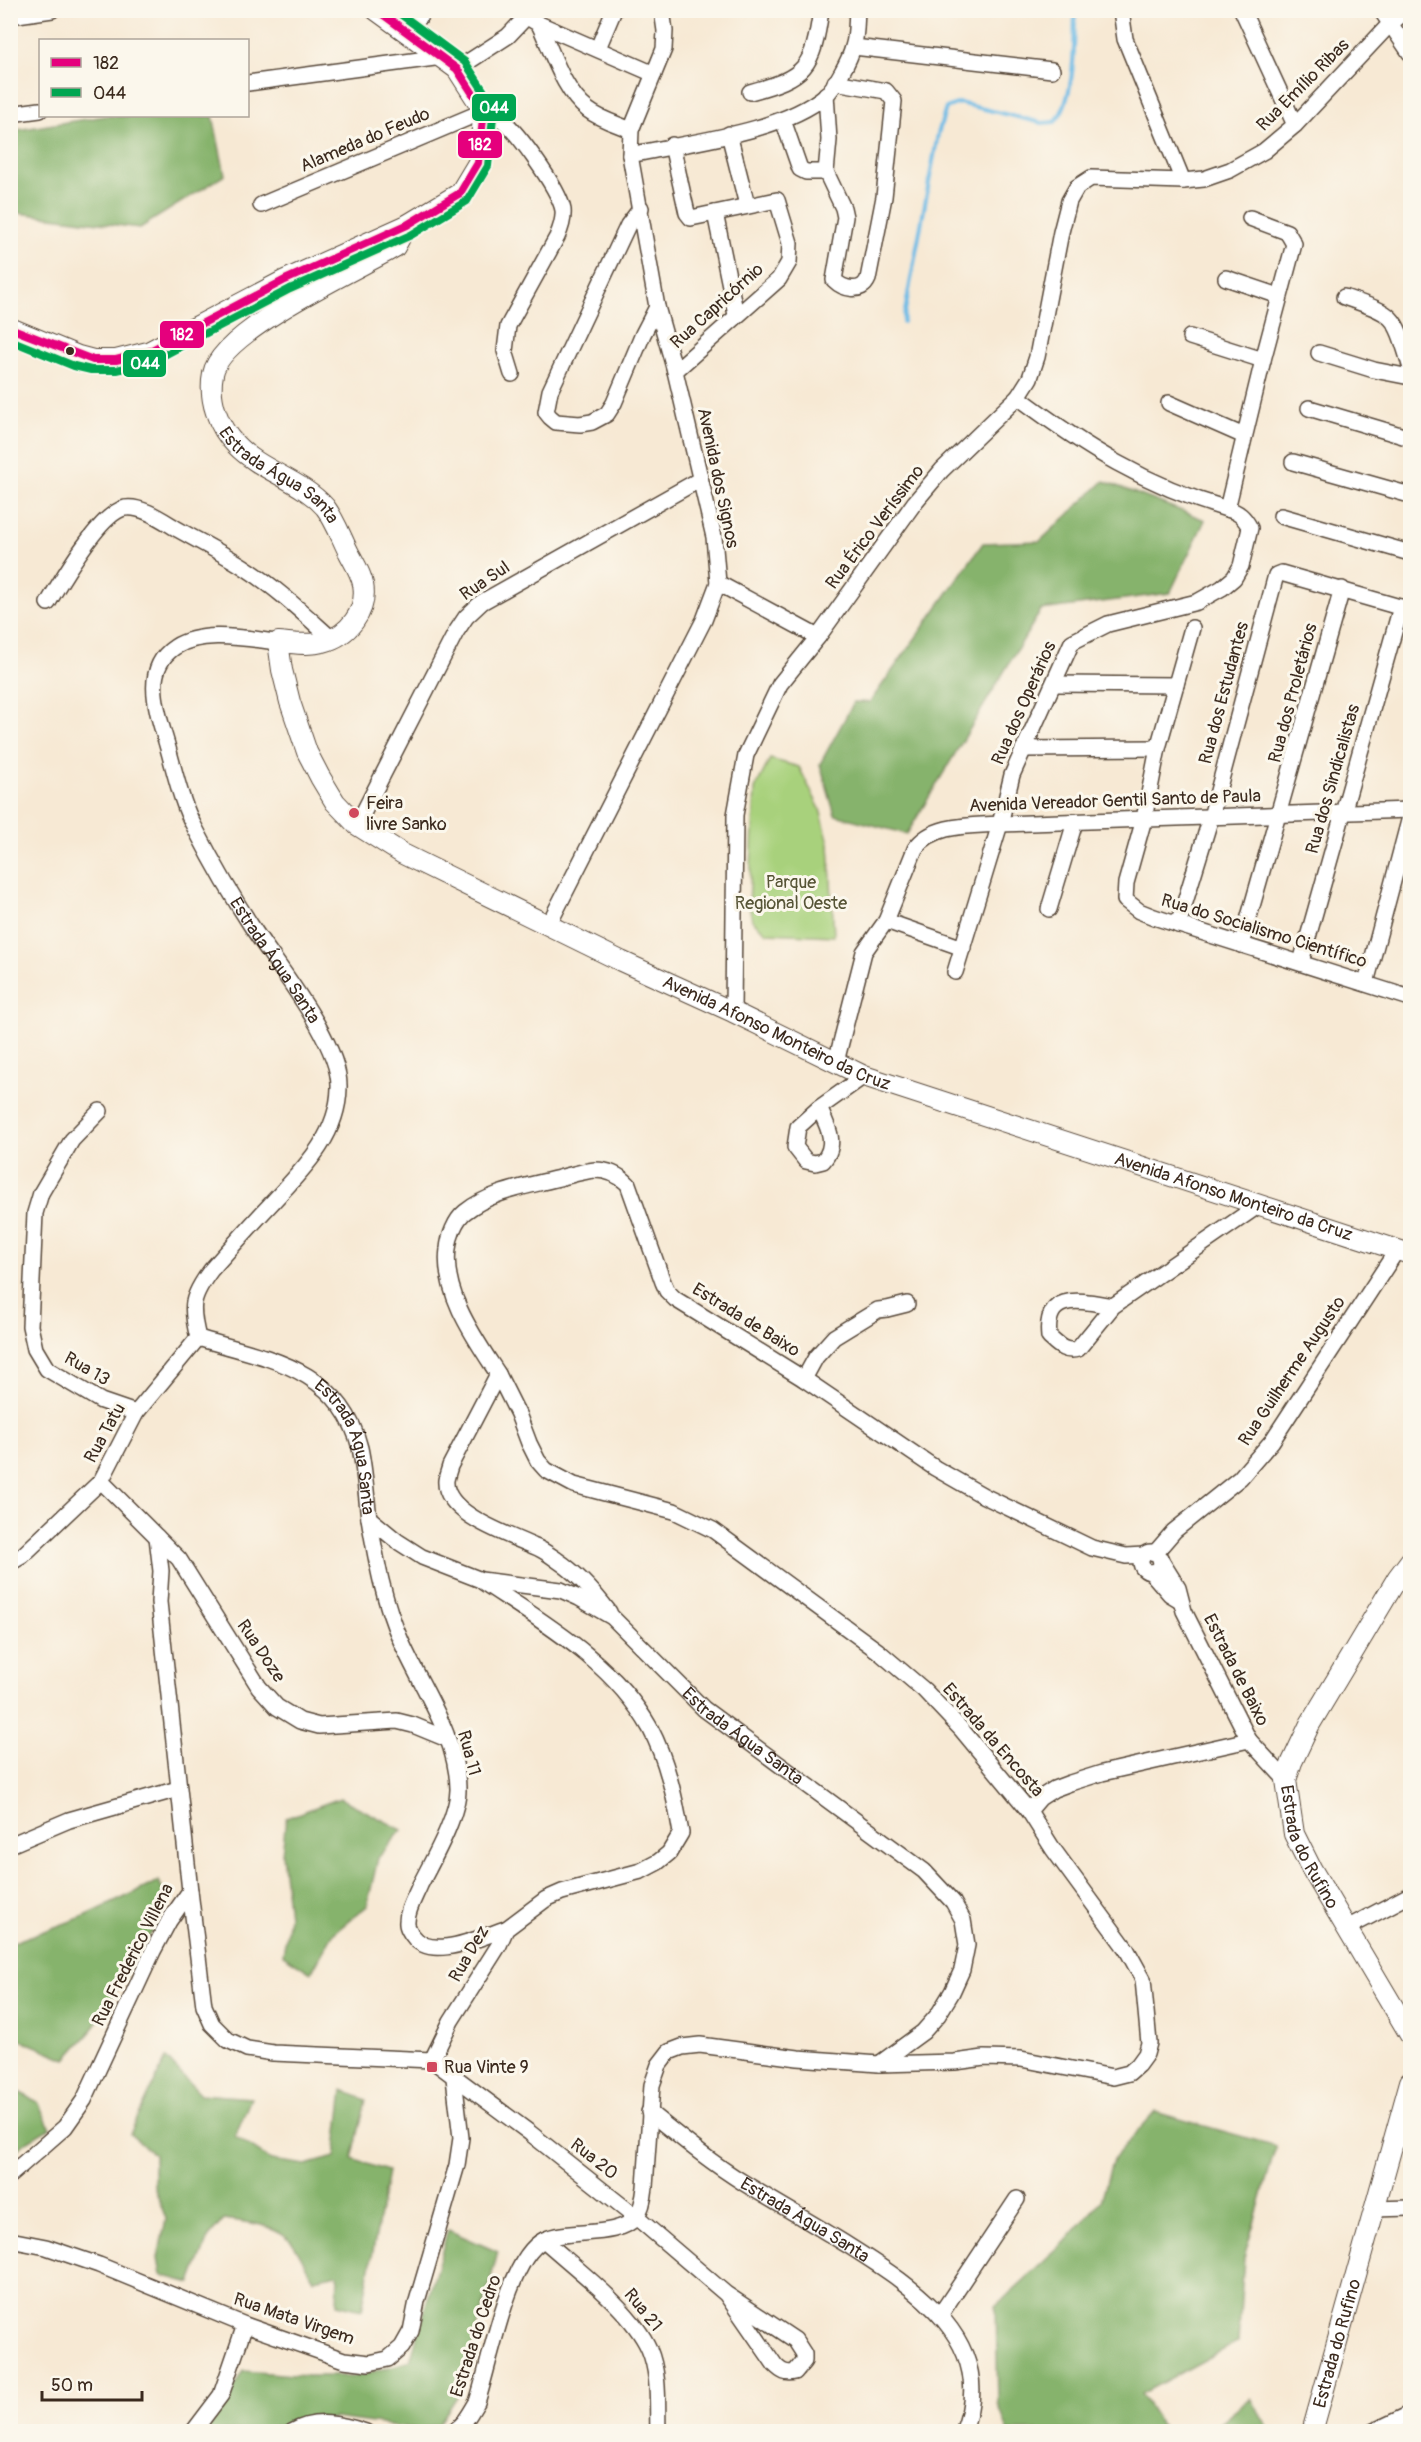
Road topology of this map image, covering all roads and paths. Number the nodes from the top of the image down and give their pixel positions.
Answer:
1 (52, 10) edge
2 (376, 10) edge
3 (424, 10) edge
4 (614, 10) edge
5 (662, 10) edge
6 (821, 10) edge
7 (857, 10) edge
8 (1121, 10) edge
9 (1242, 10) edge
10 (1382, 10) edge
11 (1407, 10) edge
12 (10, 16) edge
13 (527, 17) edge
14 (1389, 25) junction
15 (409, 33) junction
16 (854, 47) junction
17 (598, 48) junction
18 (1410, 53) edge
19 (450, 63) junction
20 (1052, 70) dead end
21 (654, 74) junction
22 (249, 83) edge
23 (831, 88) junction
24 (750, 92) dead end
25 (39, 110) edge
26 (484, 111) junction
27 (10, 114) edge
28 (783, 120) junction
29 (1295, 125) junction
30 (632, 130) junction
31 (729, 134) junction
32 (672, 146) junction
33 (630, 155) junction
34 (826, 172) junction
35 (1182, 181) junction
36 (261, 205) dead end
37 (747, 205) junction
38 (641, 208) junction
39 (715, 213) junction
40 (1250, 218) dead end
41 (407, 225) junction
42 (1226, 278) dead end
43 (1279, 296) junction
44 (1344, 297) dead end
45 (657, 307) junction
46 (736, 315) junction
47 (10, 328) edge
48 (1190, 337) dead end
49 (1319, 353) dead end
50 (1263, 360) junction
51 (1410, 365) edge
52 (675, 371) junction
53 (512, 374) dead end
54 (1410, 377) edge
55 (1018, 397) junction
56 (1169, 403) dead end
57 (1309, 408) dead end
58 (1244, 435) junction
59 (1410, 438) edge
60 (1293, 462) dead end
61 (699, 480) junction
62 (1410, 495) edge
63 (1227, 509) junction
64 (1281, 516) dead end
65 (1410, 553) edge
66 (718, 583) junction
67 (1342, 590) junction
68 (48, 603) dead end
69 (1406, 609) edge
70 (1192, 628) dead end
71 (818, 637) junction
72 (332, 639) junction
73 (278, 642) junction
74 (1055, 684) junction
75 (1176, 685) junction
76 (1158, 748) junction
77 (1023, 749) junction
78 (1410, 810) edge
79 (1344, 811) junction
80 (1279, 814) junction
81 (1211, 817) junction
82 (1410, 817) edge
83 (1144, 819) junction
84 (1075, 822) junction
85 (1000, 824) junction
86 (357, 825) junction
87 (1049, 909) dead end
88 (886, 921) junction
89 (1178, 925) junction
90 (548, 926) junction
91 (1241, 945) junction
92 (963, 948) junction
93 (1301, 962) junction
94 (955, 972) dead end
95 (1366, 983) junction
96 (1410, 998) edge
97 (734, 1012) junction
98 (836, 1062) junction
99 (864, 1076) junction
100 (819, 1108) dead end
101 (100, 1112) dead end
102 (1259, 1205) junction
103 (1404, 1252) edge
104 (907, 1304) dead end
105 (1113, 1306) dead end
106 (198, 1338) junction
107 (498, 1374) junction
108 (804, 1379) junction
109 (136, 1413) junction
110 (100, 1481) junction
111 (369, 1518) junction
112 (157, 1537) junction
113 (1410, 1561) edge
114 (1151, 1562) junction
115 (10, 1563) edge
116 (481, 1580) junction
117 (612, 1617) junction
118 (447, 1739) junction
119 (1249, 1740) junction
120 (1286, 1780) junction
121 (178, 1789) junction
122 (1029, 1810) junction
123 (10, 1845) edge
124 (190, 1891) junction
125 (1410, 1895) edge
126 (1347, 1928) junction
127 (506, 1929) junction
128 (1410, 2035) edge
129 (432, 2060) junction
130 (879, 2064) junction
131 (454, 2078) junction
132 (1410, 2082) edge
133 (649, 2112) junction
134 (10, 2175) edge
135 (1017, 2199) dead end
136 (1410, 2208) edge
137 (1373, 2210) junction
138 (636, 2217) junction
139 (10, 2240) edge
140 (544, 2240) junction
141 (726, 2294) junction
142 (940, 2315) junction
143 (245, 2325) junction
144 (1410, 2414) edge
145 (193, 2432) edge
146 (292, 2432) edge
147 (366, 2432) edge
148 (451, 2432) edge
149 (658, 2432) edge
150 (963, 2432) edge
151 (1312, 2432) edge
152 (1372, 2432) edge

1 - 12 street
2 - 15 street
3 - 15 street
4 - 17 street
5 - 21 street, Avenida dos Signos
6 - 24 street
7 - 16 street
8 - 35 street
9 - 29 street
10 - 14 street
11 - 14 street, Rua Emílio Ribas
13 - 17 street
13 - 19 street
13 - 30 street
14 - 18 street
14 - 29 street, Rua Emílio Ribas
15 - 19 street
16 - 20 street
16 - 23 street
17 - 21 street
19 - 22 street
19 - 26 street
21 - 30 street, Avenida dos Signos
23 - 28 street
23 - 34 street
23 - 34 street
25 - 27 street
26 - 36 street, Alameda do Feudo
26 - 41 street
26 - 53 street
28 - 31 street
28 - 34 street
29 - 35 street, Rua Emílio Ribas
30 - 33 street, Avenida dos Signos
31 - 32 street
31 - 37 street
32 - 33 street
32 - 39 street
33 - 38 street, Avenida dos Signos
35 - 55 street, Rua Érico Veríssimo
37 - 39 street
37 - 46 street, Rua Capricórnio
38 - 45 street, Avenida dos Signos
38 - 45 street
39 - 46 street
40 - 43 street
41 - 47 street
41 - 72 street, Estrada Água Santa
42 - 43 street
43 - 50 street
44 - 51 street
45 - 52 street, Avenida dos Signos
46 - 52 street, Rua Capricórnio
48 - 50 street
49 - 54 street
50 - 58 street
52 - 61 street, Avenida dos Signos
55 - 63 street
55 - 71 street, Rua Érico Veríssimo
56 - 58 street
57 - 59 street
58 - 63 street
60 - 62 street
61 - 66 street, Avenida dos Signos
61 - 86 street, Rua Sul
63 - 74 street, Rua dos Operários
64 - 65 street
66 - 71 street
66 - 90 street, Avenida dos Signos
67 - 69 street
67 - 80 street, Rua dos Proletários
67 - 81 street, Rua dos Estudantes
68 - 72 street
69 - 79 street, Rua dos Sindicalistas
70 - 75 street
71 - 97 street, Rua Érico Veríssimo
72 - 73 street, Estrada Água Santa
73 - 86 street, Avenida Afonso Monteiro da Cruz
73 - 106 street, Estrada Água Santa
74 - 75 street
74 - 77 street, Rua dos Operários
75 - 76 street
76 - 77 street
76 - 83 street
77 - 85 street, Rua dos Operários
78 - 79 street, Avenida Vereador Gentil Santo de Paula
79 - 80 street, Avenida Vereador Gentil Santo de Paula
79 - 93 street, Rua dos Sindicalistas
80 - 81 street, Avenida Vereador Gentil Santo de Paula
80 - 91 street, Rua dos Proletários
81 - 83 street, Avenida Vereador Gentil Santo de Paula
81 - 89 street, Rua dos Estudantes
82 - 95 street
83 - 84 street, Avenida Vereador Gentil Santo de Paula
83 - 89 street, Rua do Socialismo Científico
84 - 85 street, Avenida Vereador Gentil Santo de Paula
84 - 87 street
85 - 88 street, Avenida Vereador Gentil Santo de Paula
85 - 92 street, Rua dos Operários
86 - 90 street, Avenida Afonso Monteiro da Cruz
88 - 92 street
88 - 98 street, Avenida Vereador Gentil Santo de Paula
89 - 91 street, Rua do Socialismo Científico
90 - 97 street, Avenida Afonso Monteiro da Cruz
91 - 93 street, Rua do Socialismo Científico
92 - 94 street, Rua dos Operários
93 - 95 street, Rua do Socialismo Científico
95 - 96 street, Rua do Socialismo Científico
97 - 98 street, Avenida Afonso Monteiro da Cruz
98 - 99 street, Avenida Afonso Monteiro da Cruz
99 - 100 street
99 - 102 street, Avenida Afonso Monteiro da Cruz
101 - 109 street, Rua 13
102 - 103 street, Avenida Afonso Monteiro da Cruz
102 - 105 street
103 - 114 street, Rua Guilherme Augusto
104 - 108 street
106 - 109 street, Rua Tatu
106 - 111 street, Estrada Água Santa
107 - 108 street, Estrada de Baixo
107 - 117 street
107 - 122 street, Estrada da Encosta
108 - 114 street, Estrada de Baixo
109 - 110 street, Rua Tatu
110 - 112 street, Rua Doze
110 - 115 street, Rua Tatu
111 - 116 street, Estrada Água Santa
111 - 118 street, Rua 11
112 - 118 street, Rua Doze
112 - 121 street, Rua Frederico Villena
113 - 120 street, Estrada do Rufino
114 - 119 street, Estrada de Baixo
116 - 117 street, Estrada Água Santa
116 - 127 street, Rua Dez
117 - 130 street, Estrada Água Santa
118 - 127 street, Rua 11
119 - 120 street, Estrada de Baixo
119 - 122 street
120 - 126 street, Estrada do Rufino
121 - 123 street
121 - 124 street, Rua Frederico Villena
122 - 130 street, Estrada da Encosta
124 - 129 street
124 - 134 street, Rua Frederico Villena
125 - 126 street
126 - 128 street, Estrada do Rufino
127 - 129 street, Rua Dez
129 - 131 street, Rua 20
130 - 133 street
131 - 138 street, Rua 20
131 - 143 street, Rua Mata Virgem
132 - 137 street, Estrada do Rufino
133 - 138 street
133 - 142 street, Estrada Água Santa
135 - 142 street
136 - 137 street
137 - 151 street, Estrada do Rufino
138 - 140 street
138 - 141 street, Rua 20
139 - 143 street, Rua Mata Virgem
140 - 148 street, Estrada do Cedro
140 - 149 street, Rua 21
141 - 141 street, Rua 20
142 - 150 street, Estrada Água Santa
143 - 145 street
144 - 152 street
146 - 147 street

